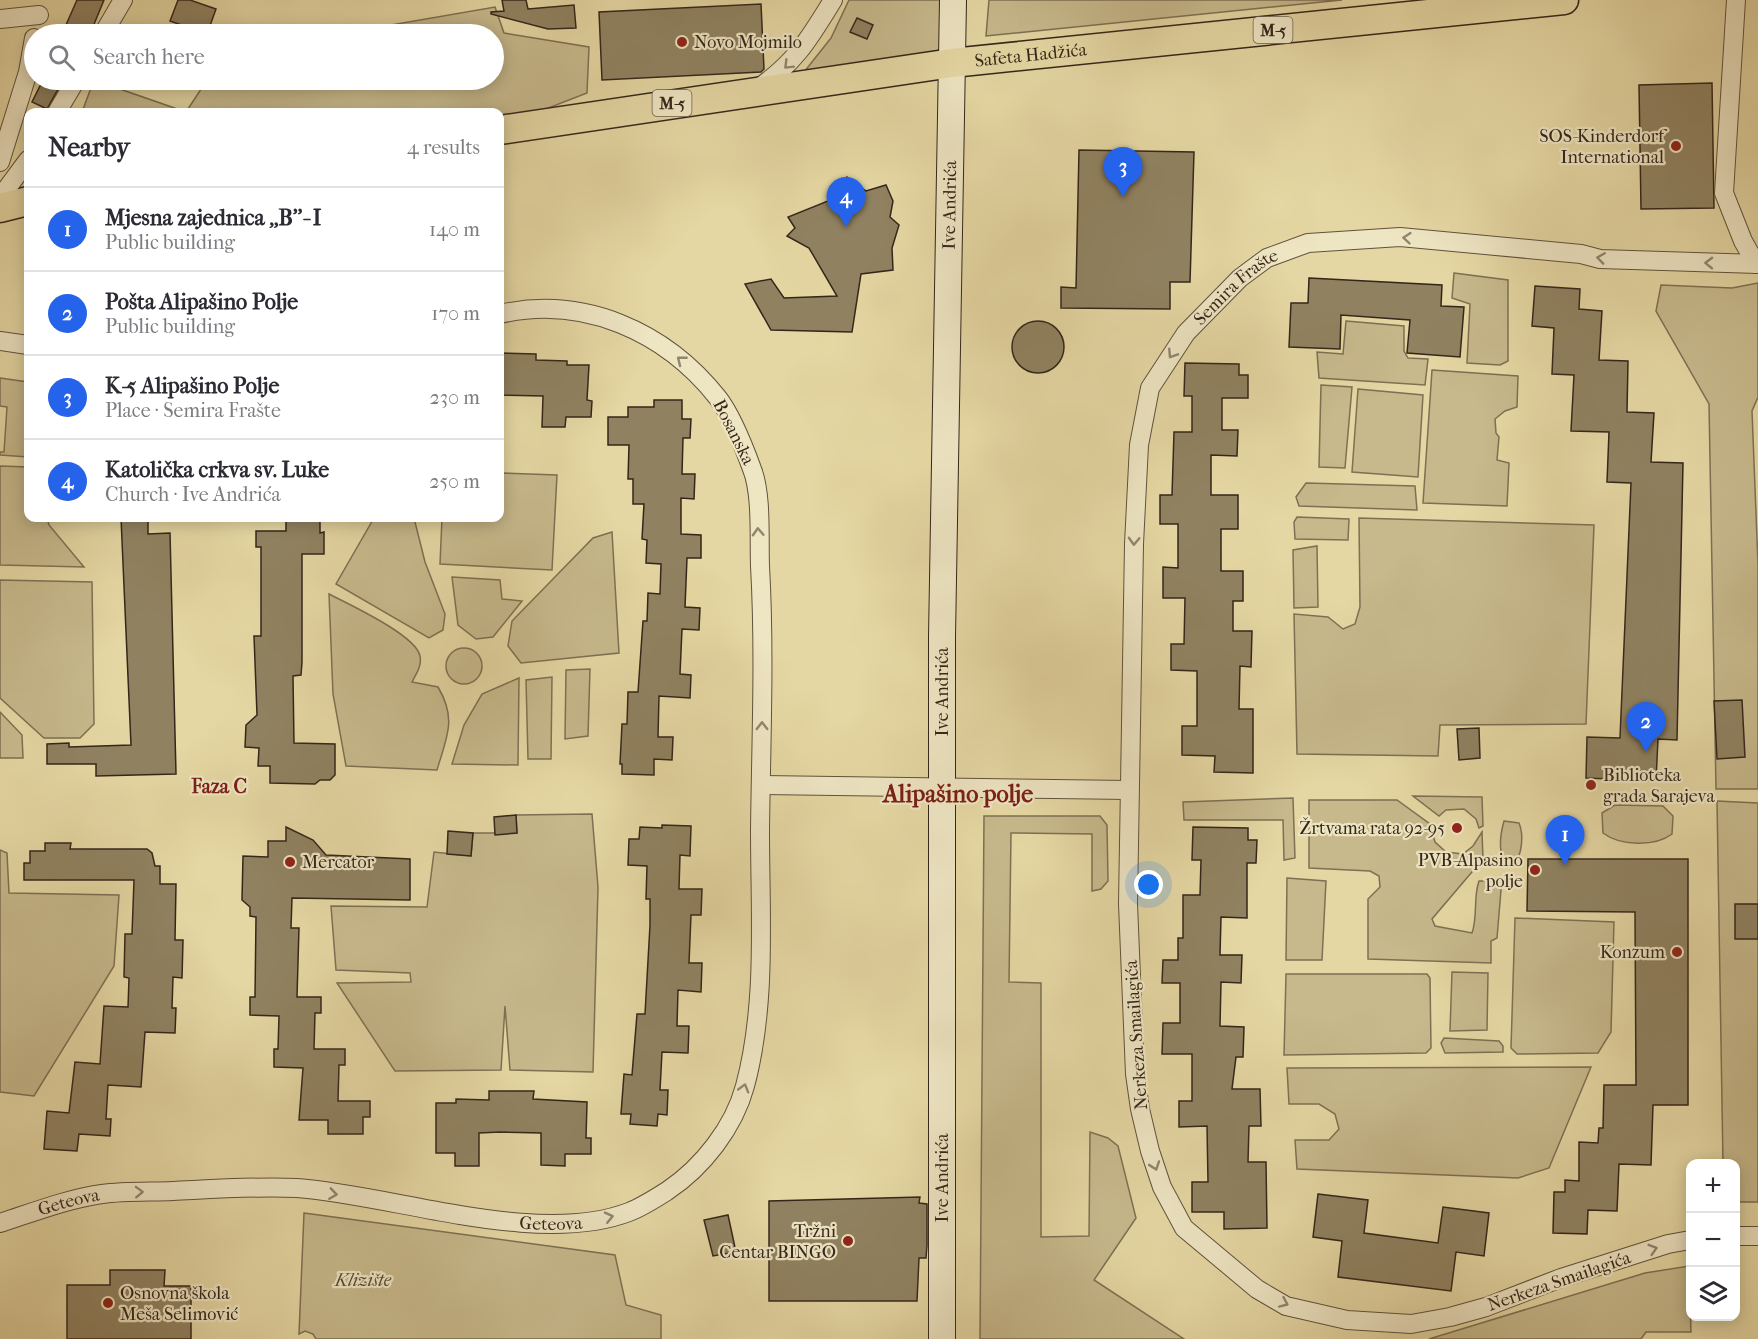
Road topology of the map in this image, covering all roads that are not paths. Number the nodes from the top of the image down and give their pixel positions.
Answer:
1 (123, 0) edge
2 (833, 0) edge
3 (953, 0) edge
4 (1564, 0) edge
5 (1736, 0) edge
6 (39, 8) edge
7 (0, 19) edge
8 (37, 24) edge
9 (109, 24) edge
10 (952, 54) junction
11 (24, 85) edge
12 (70, 90) edge
13 (754, 91) junction
14 (59, 108) edge
15 (504, 129) edge
16 (0, 162) edge
17 (24, 168) edge
18 (8, 198) edge
19 (1757, 264) edge
20 (504, 313) edge
21 (0, 341) edge
22 (24, 344) edge
23 (762, 785) junction
24 (942, 788) junction
25 (1129, 790) junction
26 (0, 1222) edge
27 (1740, 1236) edge
28 (1758, 1236) edge
29 (1686, 1241) edge
30 (942, 1339) edge

1 - 9 street
2 -> 13 street
3 - 10 main road, Ive Andrića
4 - 10 main road, Safeta Hadžića / M-5
5 - 19 street
6 - 7 street
6 - 8 street
10 - 13 main road, Safeta Hadžića / M-5
10 - 24 main road, Ive Andrića
11 - 16 street
12 - 14 street
13 - 15 main road, Safeta Hadžića / M-5
17 - 18 street
19 -> 25 street, Semira Frašte
23 -> 20 street, Bosanska
21 - 22 street
23 - 24 street
26 -> 23 street, Geteova
24 - 25 street
24 - 30 main road, Ive Andrića
25 -> 29 street, Nerkeza Smailagića
27 - 28 street

